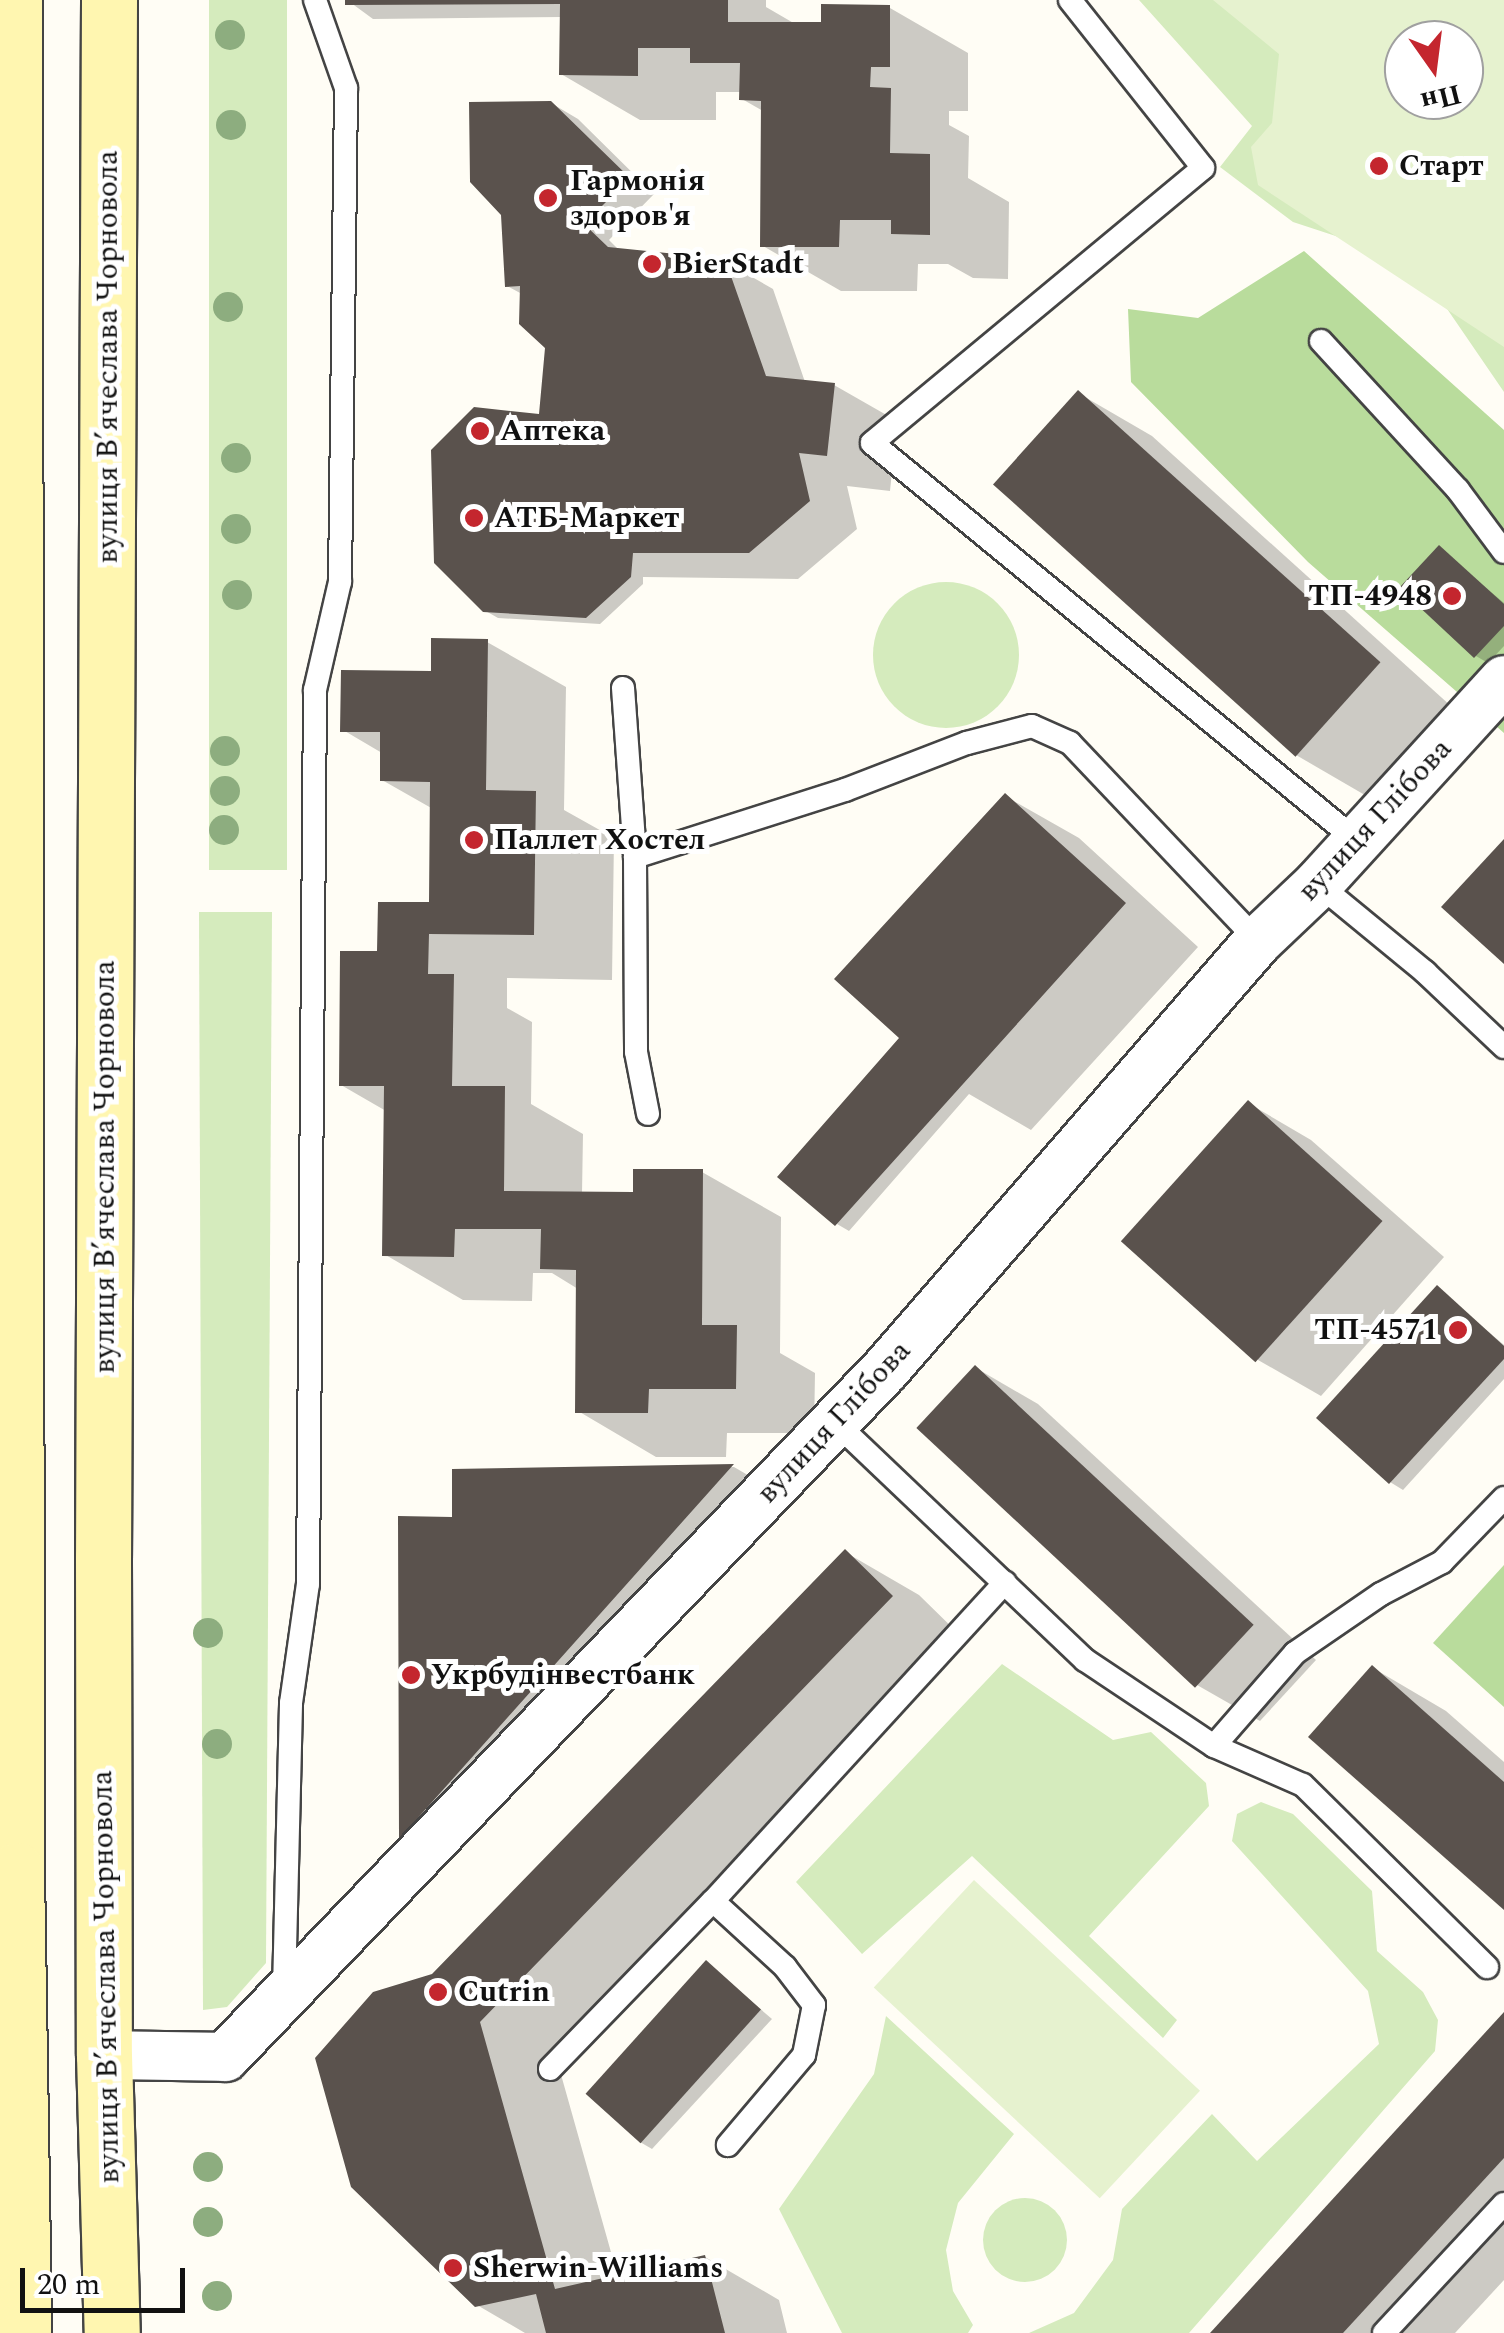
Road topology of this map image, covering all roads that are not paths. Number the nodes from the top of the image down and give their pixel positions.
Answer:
1 (14, 0) edge
2 (110, 0) edge
3 (315, 0) edge
4 (1070, 0) edge
5 (1321, 341) dead end
6 (1504, 552) edge
7 (1504, 680) edge
8 (623, 688) dead end
9 (0, 732) edge
10 (14, 794) junction
11 (1356, 840) junction
12 (635, 856) junction
13 (1318, 884) junction
14 (1258, 941) junction
15 (1504, 1047) edge
16 (648, 1114) dead end
17 (836, 1422) junction
18 (1504, 1498) edge
19 (1005, 1582) junction
20 (8, 1743) edge
21 (1214, 1746) junction
22 (8, 1875) edge
23 (713, 1901) junction
24 (1488, 1967) dead end
25 (284, 1994) junction
26 (104, 2055) junction
27 (550, 2068) dead end
28 (728, 2145) dead end
29 (1504, 2204) edge
30 (10, 2227) edge
31 (23, 2333) edge
32 (112, 2333) edge
33 (1384, 2333) edge

1 - 10 main road
2 - 26 main road, вулиця Вʼячеслава Чорновола
3 - 25 lane
4 - 11 lane
5 - 6 lane
7 - 11 street, вулиця Глібова
8 - 12 lane
9 - 10 lane
10 - 20 main road
11 - 13 street, вулиця Глібова
12 - 14 lane
12 - 16 lane
13 - 14 street, вулиця Глібова
13 - 15 lane
14 - 17 street, вулиця Глібова
17 - 19 lane
17 - 25 street, вулиця Глібова
18 - 21 lane
19 - 21 lane
19 - 23 lane
20 - 22 main road
21 - 24 lane
22 - 30 main road
23 - 27 lane
23 - 28 lane
25 - 26 street, вулиця Глібова
26 - 32 main road, вулиця Вʼячеслава Чорновола
29 - 33 lane
30 - 31 main road

